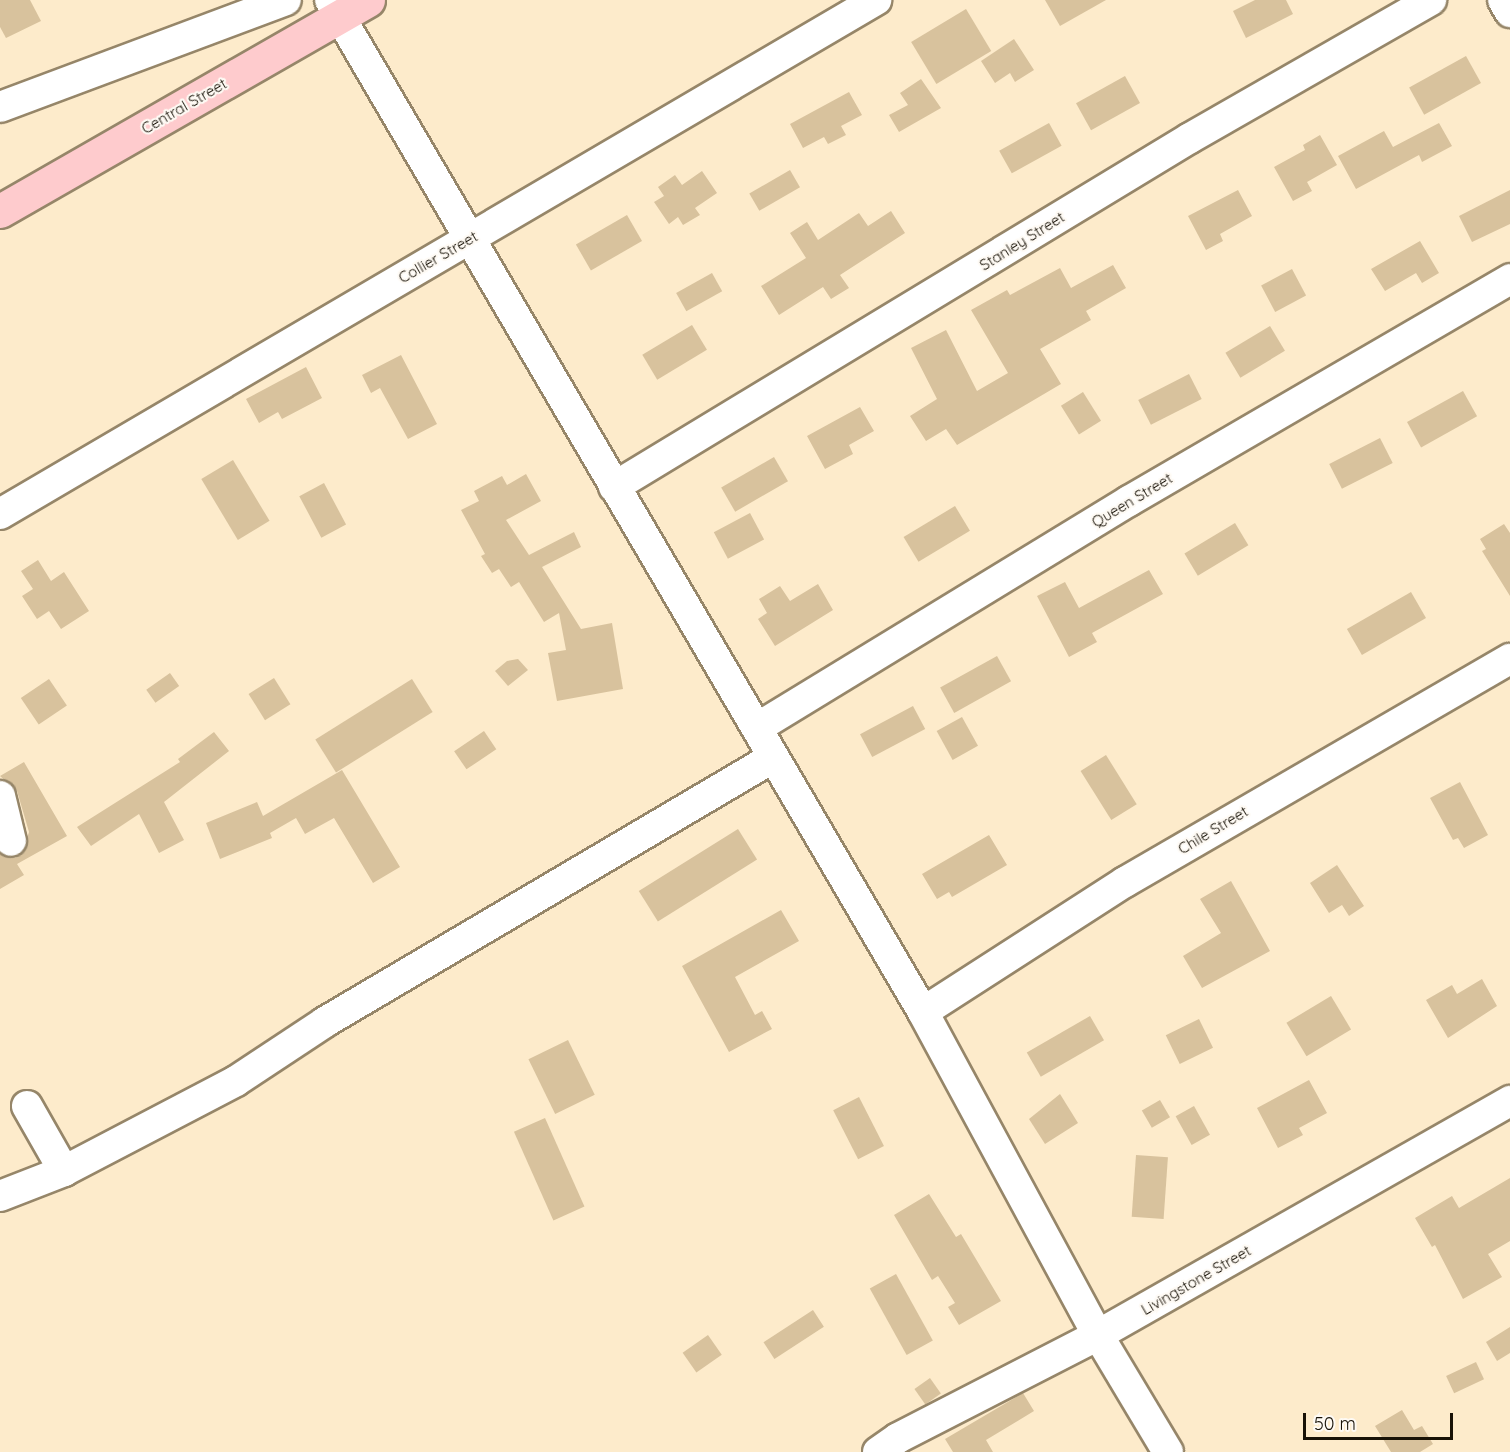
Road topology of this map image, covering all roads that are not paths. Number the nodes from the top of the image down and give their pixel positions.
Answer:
1 (286, 0) edge
2 (368, 0) edge
3 (876, 0) edge
4 (1431, 0) edge
5 (1503, 0) edge
6 (335, 8) edge
7 (1510, 12) edge
8 (0, 107) edge
9 (0, 211) edge
10 (471, 238) junction
11 (1510, 279) edge
12 (615, 487) junction
13 (0, 514) edge
14 (1510, 659) edge
15 (757, 728) junction
16 (774, 757) junction
17 (0, 796) edge
18 (11, 841) dead end
19 (923, 1012) junction
20 (1510, 1101) edge
21 (27, 1106) dead end
22 (64, 1171) junction
23 (0, 1196) edge
24 (1098, 1335) junction
25 (879, 1452) edge
26 (1168, 1452) edge

1 - 8 street
2 - 6 main road, Central Street
3 - 10 street, Collier Street
4 - 12 street, Stanley Street
5 - 7 street
6 - 9 main road, Central Street
6 - 10 street
10 - 12 street
10 - 13 street, Collier Street
11 - 15 street, Queen Street
12 - 15 street
14 - 19 street, Chile Street
15 - 16 street
16 - 19 street
16 - 22 street
17 - 18 street
19 - 24 street
20 - 24 street, Livingstone Street
21 - 22 street
22 - 23 street
24 - 25 street, Livingstone Street
24 - 26 street

